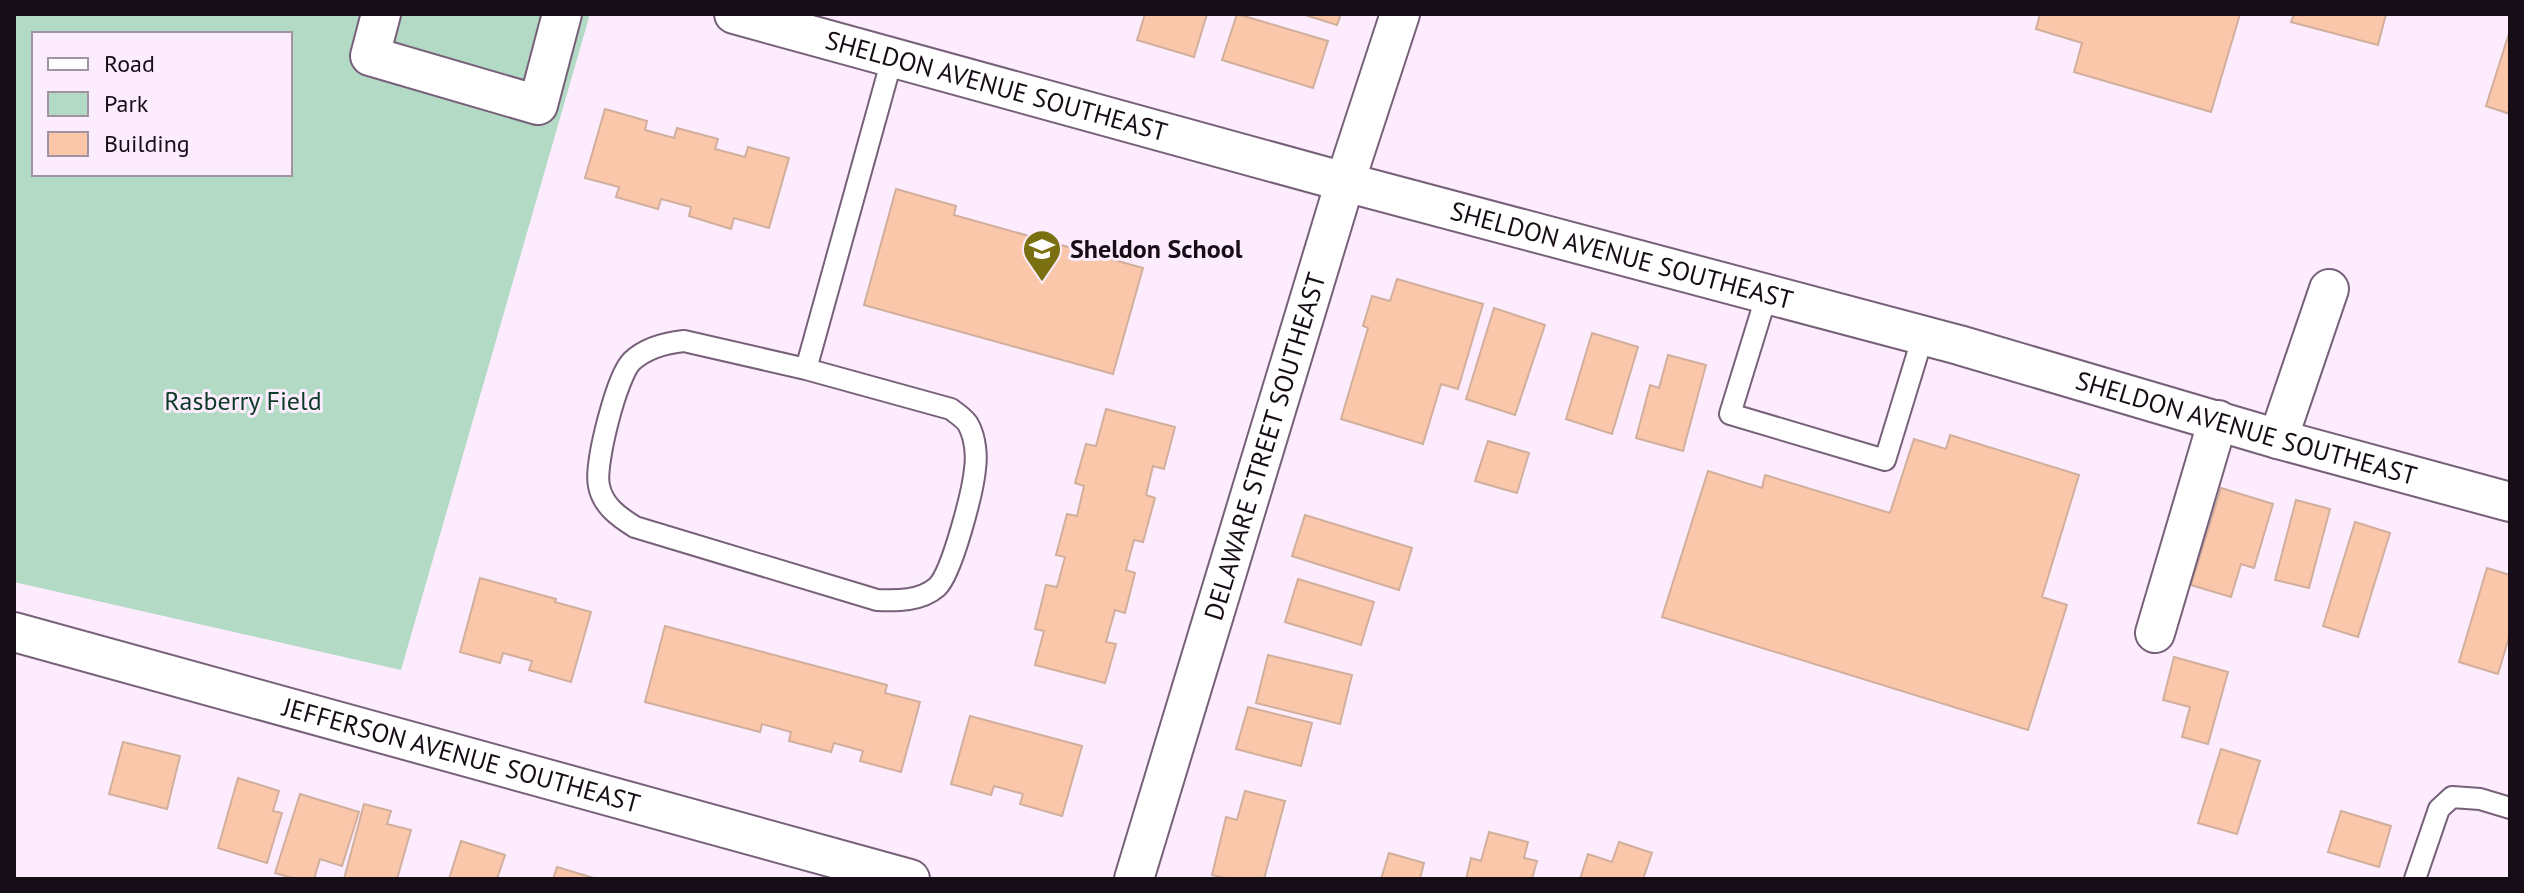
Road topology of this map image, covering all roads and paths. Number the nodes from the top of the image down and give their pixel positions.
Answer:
1 (381, 14) edge
2 (562, 14) edge
3 (734, 14) edge
4 (1400, 14) edge
5 (892, 59) junction
6 (1345, 182) junction
7 (2329, 289) dead end
8 (1767, 294) junction
9 (1923, 336) junction
10 (806, 369) junction
11 (2218, 420) junction
12 (2278, 439) junction
13 (2510, 502) edge
14 (14, 632) edge
15 (2155, 633) dead end
16 (2510, 808) edge
17 (910, 879) edge
18 (1134, 879) edge
19 (2415, 879) edge

1 - 2 street
3 - 5 street, SHELDON AVENUE SOUTHEAST
4 - 6 street, DELAWARE STREET SOUTHEAST
5 - 6 street, SHELDON AVENUE SOUTHEAST
5 - 10 lane
6 - 8 street, SHELDON AVENUE SOUTHEAST
6 - 18 street, DELAWARE STREET SOUTHEAST
7 - 12 street
8 - 9 street, SHELDON AVENUE SOUTHEAST
8 - 9 lane
9 - 11 street, SHELDON AVENUE SOUTHEAST
10 - 10 lane
11 - 12 street, SHELDON AVENUE SOUTHEAST
11 - 15 street
12 - 13 street, SHELDON AVENUE SOUTHEAST
14 - 17 street, JEFFERSON AVENUE SOUTHEAST
16 - 19 lane

